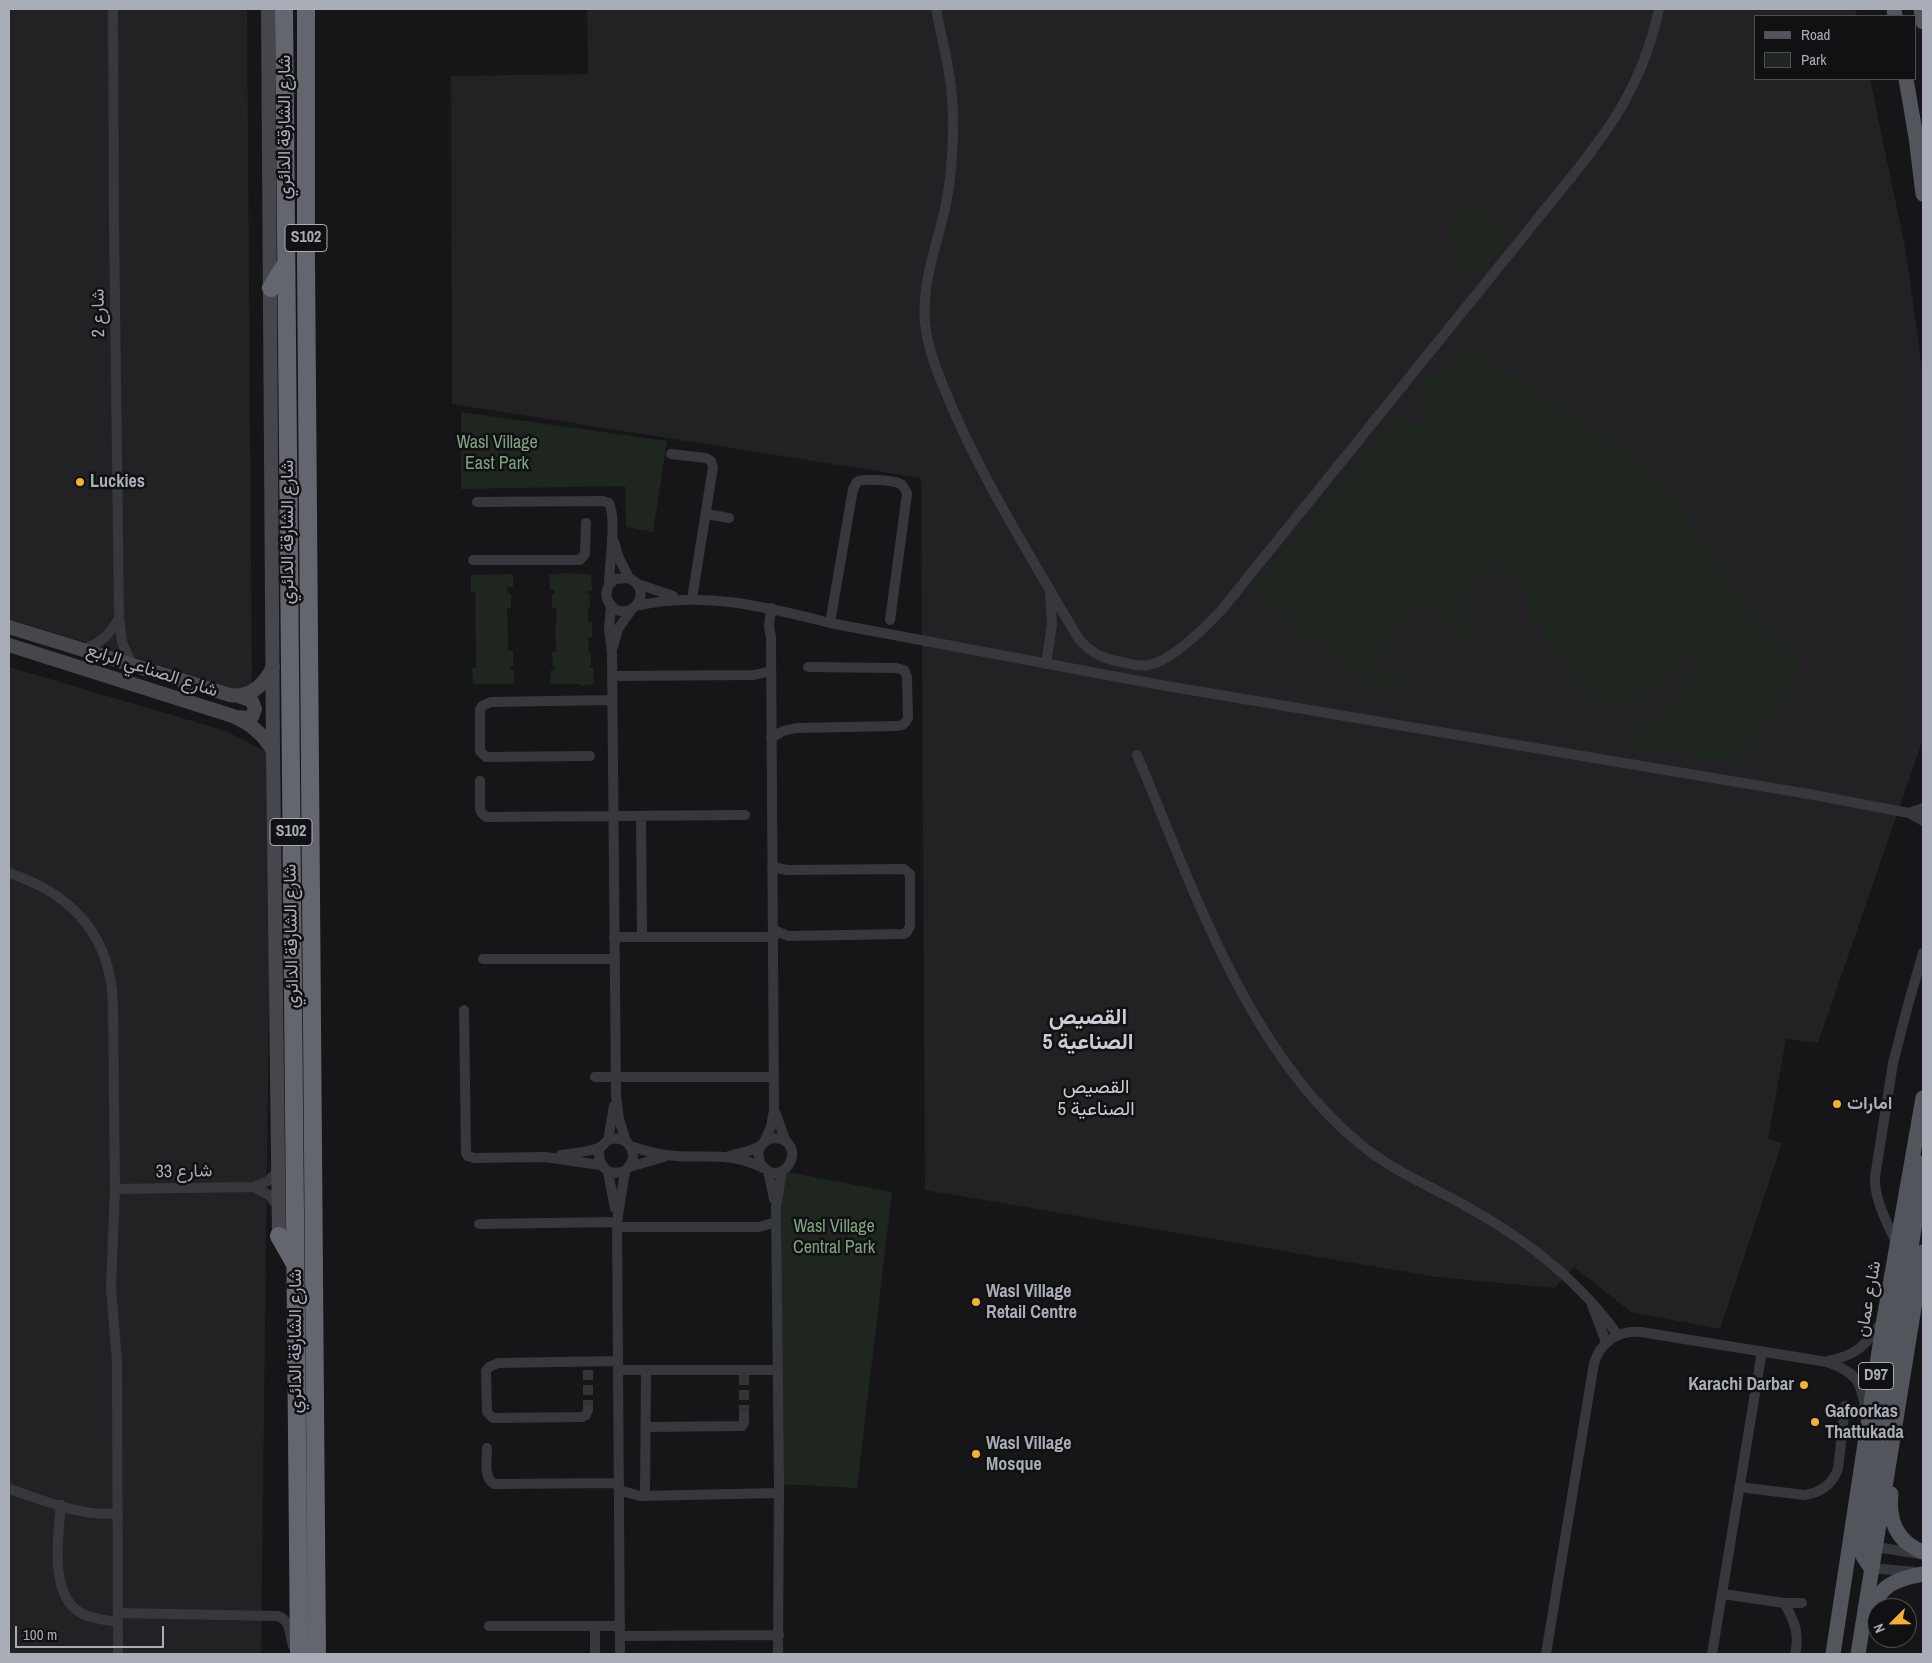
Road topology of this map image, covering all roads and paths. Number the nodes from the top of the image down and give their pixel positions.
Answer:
1 (113, 9) edge
2 (306, 9) edge
3 (936, 9) edge
4 (1659, 9) edge
5 (1921, 9) edge
6 (280, 10) edge
7 (1923, 22) edge
8 (1906, 80) edge
9 (1923, 194) edge
10 (286, 264) junction
11 (271, 288) junction
12 (671, 454) dead end
13 (477, 502) dead end
14 (706, 514) junction
15 (729, 518) dead end
16 (586, 523) dead end
17 (612, 536) junction
18 (473, 560) dead end
19 (633, 581) junction
20 (609, 585) junction
21 (1048, 586) junction
22 (686, 599) junction
23 (611, 606) junction
24 (634, 607) junction
25 (774, 609) junction
26 (119, 617) junction
27 (890, 620) dead end
28 (830, 623) junction
29 (9, 627) edge
30 (9, 645) edge
31 (82, 650) junction
32 (612, 653) junction
33 (1046, 664) junction
34 (132, 665) junction
35 (274, 666) junction
36 (808, 667) dead end
37 (771, 671) junction
38 (612, 676) junction
39 (241, 697) junction
40 (612, 700) junction
41 (233, 716) junction
42 (771, 738) junction
43 (273, 751) junction
44 (1137, 755) dead end
45 (590, 756) dead end
46 (480, 781) dead end
47 (1923, 808) edge
48 (1909, 813) junction
49 (745, 815) dead end
50 (642, 816) junction
51 (613, 817) junction
52 (1923, 821) edge
53 (772, 868) junction
54 (9, 873) edge
55 (774, 934) junction
56 (614, 937) junction
57 (642, 937) junction
58 (1923, 953) edge
59 (483, 959) dead end
60 (614, 959) junction
61 (464, 1010) dead end
62 (595, 1077) dead end
63 (616, 1077) junction
64 (774, 1077) junction
65 (616, 1095) junction
66 (1923, 1098) edge
67 (774, 1110) junction
68 (786, 1142) junction
69 (604, 1144) junction
70 (628, 1144) junction
71 (762, 1144) junction
72 (676, 1156) junction
73 (730, 1156) junction
74 (545, 1157) junction
75 (1923, 1162) edge
76 (604, 1168) junction
77 (627, 1169) junction
78 (279, 1170) junction
79 (766, 1170) junction
80 (782, 1171) junction
81 (254, 1187) junction
82 (115, 1188) junction
83 (279, 1208) junction
84 (776, 1208) junction
85 (776, 1222) junction
86 (479, 1224) dead end
87 (617, 1225) junction
88 (279, 1236) joint
89 (1898, 1246) junction
90 (1923, 1252) edge
91 (296, 1266) junction
92 (1590, 1299) junction
93 (1884, 1319) junction
94 (1618, 1335) junction
95 (1606, 1342) junction
96 (1762, 1351) junction
97 (1827, 1362) junction
98 (618, 1366) junction
99 (646, 1370) junction
100 (778, 1370) junction
101 (1845, 1406) dead end
102 (588, 1410) dead end
103 (744, 1416) dead end
104 (646, 1427) junction
105 (1868, 1428) junction
106 (1893, 1434) junction
107 (487, 1448) dead end
108 (619, 1486) junction
109 (1739, 1487) junction
110 (9, 1489) edge
111 (779, 1493) junction
112 (645, 1496) junction
113 (61, 1505) junction
114 (118, 1513) junction
115 (1862, 1544) junction
116 (1923, 1554) edge
117 (1871, 1568) junction
118 (1923, 1574) edge
119 (1723, 1594) junction
120 (1802, 1602) dead end
121 (1784, 1603) junction
122 (118, 1618) junction
123 (489, 1626) dead end
124 (595, 1626) junction
125 (620, 1631) junction
126 (779, 1635) junction
127 (118, 1654) edge
128 (299, 1654) edge
129 (317, 1654) edge
130 (595, 1654) edge
131 (620, 1654) edge
132 (778, 1654) edge
133 (1546, 1654) edge
134 (1712, 1654) edge
135 (1796, 1654) edge
136 (1833, 1654) edge
137 (1858, 1654) edge
138 (1863, 1654) edge

1 - 26 street, شارع 2
2 - 129 highway, شارع الشارقة الدائري / S102
3 - 21 street
4 - 21 street
5 - 7 main road
6 - 10 highway, شارع الشارقة الدائري / S102
6 - 11 street
8 - 9 main road
10 - 11 highway
10 - 91 highway, شارع الشارقة الدائري / S102
11 - 35 street
12 - 14 street
13 - 17 street
14 - 15 street
14 - 22 street
16 - 18 street
17 - 19 street
17 - 20 street
19 - 20 street
19 - 22 street
19 - 24 street
20 - 23 street
21 - 33 street
22 - 24 street
22 - 25 street
23 - 24 street
23 - 32 street
24 - 32 street
25 - 28 street
25 - 37 street
26 - 31 street
26 - 34 street, شارع 2
27 - 28 street
28 - 33 street
29 - 31 street, شارع الصناعي الرابع
30 - 41 street, شارع الصناعي الرابع
31 - 34 street, شارع الصناعي الرابع
32 - 38 street
33 - 48 street
34 - 39 street, شارع الصناعي الرابع
35 - 39 street, شارع الصناعي الرابع
35 - 43 street
36 - 42 street
37 - 38 street
37 - 42 street
38 - 40 street
39 - 41 street
40 - 45 street
40 - 51 street
41 - 43 street, شارع الصناعي الرابع
42 - 53 street
43 - 78 street
44 - 92 street
46 - 51 street
47 - 48 street
48 - 52 street
49 - 50 street
50 - 51 street
50 - 57 street
51 - 56 street
53 - 55 street
53 - 55 street
54 - 82 street
55 - 57 street
55 - 64 street
56 - 57 street
56 - 60 street
58 - 89 street
59 - 60 street
60 - 63 street
61 - 74 street
62 - 63 street
63 - 64 street
63 - 65 street
64 - 67 street
65 - 69 street
65 - 70 street
66 - 89 main road, شارع عمان / D97
67 - 68 street
67 - 71 street
68 - 71 street
68 - 80 street
69 - 70 street
69 - 74 street
69 - 76 street
70 - 72 street
70 - 77 street
71 - 73 street
71 - 79 street
72 - 73 street
72 - 77 street
73 - 79 street
74 - 76 street
75 - 115 main road
76 - 77 street
76 - 87 street
77 - 87 street
78 - 81 street
78 - 83 street
79 - 80 street
79 - 84 street
80 - 84 street
81 - 82 street, شارع 33
81 - 83 street
82 - 114 street
83 - 88 street
84 - 85 street
85 - 87 street
85 - 100 street
86 - 87 street
87 - 98 street
88 - 91 highway
89 - 93 main road, شارع عمان / D97
90 - 106 main road, شارع عمان / D97
91 - 128 highway, شارع الشارقة الدائري / S102
92 - 94 street
92 - 95 street
93 - 97 street
93 - 105 main road, شارع عمان / D97
94 - 95 street
94 - 96 street
95 - 133 street
96 - 97 street
96 - 109 street
97 - 105 street
98 - 99 street
98 - 102 street
98 - 108 street
99 - 100 street
99 - 104 street
100 - 111 street
101 - 109 street
103 - 104 street
104 - 112 street
105 - 115 main road, شارع عمان / D97
106 - 115 main road, شارع عمان / D97
106 - 116 main road
107 - 108 street
108 - 112 street
108 - 125 street
109 - 119 street
110 - 113 street
111 - 112 street
111 - 126 street
113 - 114 street
113 - 122 street
114 - 122 street
115 - 116 street
115 - 117 main road
115 - 136 main road, شارع عمان / D97
117 - 118 street
117 - 137 main road
118 - 138 main road
119 - 121 street
119 - 134 street
120 - 121 street
121 - 135 street
122 - 127 street
122 - 128 street
123 - 124 street
124 - 125 street
124 - 130 street
125 - 126 street
125 - 131 street
126 - 132 street

